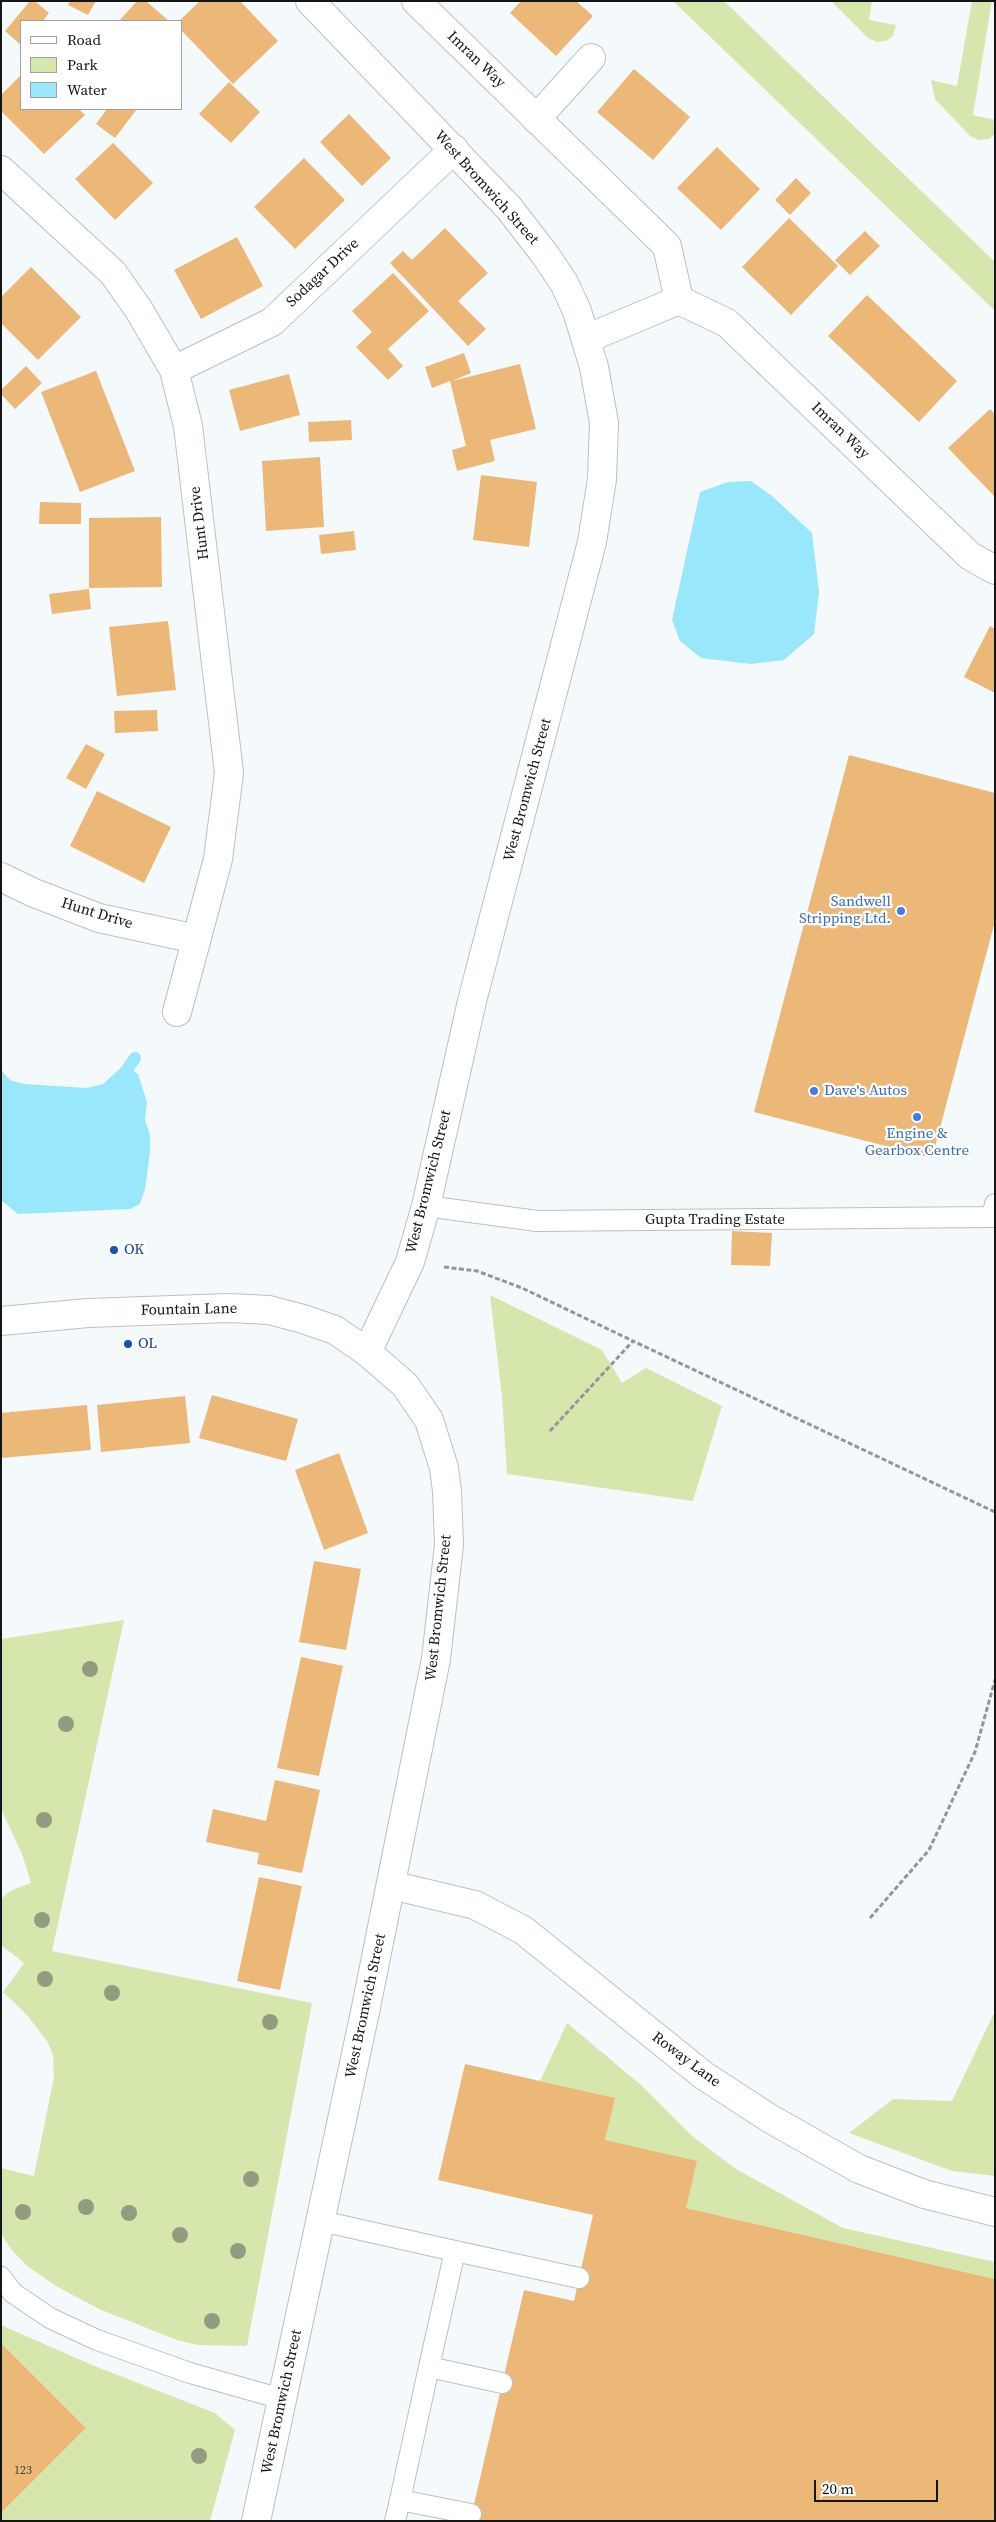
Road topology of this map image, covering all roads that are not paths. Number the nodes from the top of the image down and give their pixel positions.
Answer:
1 (310, 1) edge
2 (416, 1) edge
3 (591, 58) dead end
4 (536, 119) junction
5 (454, 149) junction
6 (1, 170) edge
7 (679, 300) junction
8 (586, 339) junction
9 (174, 370) junction
10 (995, 570) edge
11 (1, 877) edge
12 (196, 939) junction
13 (177, 1012) dead end
14 (995, 1204) edge
15 (426, 1206) junction
16 (1, 1321) edge
17 (368, 1352) junction
18 (391, 1885) junction
19 (995, 2212) edge
20 (321, 2221) junction
21 (455, 2251) junction
22 (1, 2277) edge
23 (579, 2278) dead end
24 (429, 2367) junction
25 (502, 2383) dead end
26 (282, 2399) junction
27 (400, 2500) junction
28 (471, 2514) dead end
29 (256, 2521) edge
30 (395, 2521) edge

1 - 5 street, West Bromwich Street
2 - 4 street, Imran Way
3 - 4 street
4 - 7 street, Imran Way
5 - 8 street, West Bromwich Street
5 - 9 street, Sodagar Drive
6 - 9 street, Hunt Drive
7 - 8 street
7 - 10 street, Imran Way
8 - 15 street, West Bromwich Street
9 - 12 street, Hunt Drive
11 - 12 street, Hunt Drive
12 - 13 street, Hunt Drive
14 - 15 lane, Gupta Trading Estate
15 - 17 street, West Bromwich Street
16 - 17 street, Fountain Lane
17 - 18 street, West Bromwich Street
18 - 19 street, Roway Lane
18 - 20 street, West Bromwich Street
20 - 21 lane
20 - 26 street, West Bromwich Street
21 - 23 lane
21 - 24 lane
22 - 26 lane
24 - 25 lane
24 - 27 lane
26 - 29 street, West Bromwich Street
27 - 28 lane
27 - 30 lane

